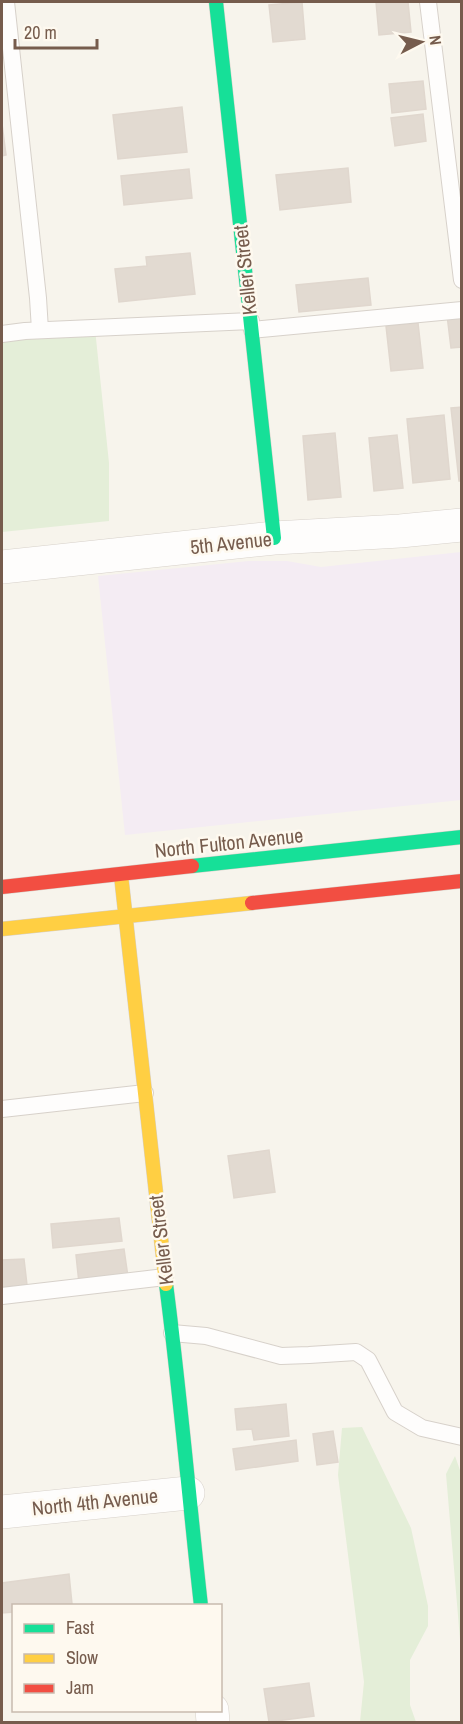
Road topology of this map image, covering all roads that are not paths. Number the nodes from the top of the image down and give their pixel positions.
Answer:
1 (6, 2) edge
2 (216, 2) edge
3 (428, 2) edge
4 (462, 280) edge
5 (462, 310) edge
6 (251, 326) junction
7 (39, 330) junction
8 (2, 334) edge
9 (462, 525) edge
10 (274, 538) junction
11 (2, 567) edge
12 (462, 837) edge
13 (121, 875) junction
14 (462, 881) edge
15 (2, 887) edge
16 (126, 918) junction
17 (2, 930) edge
18 (145, 1094) junction
19 (2, 1108) edge
20 (165, 1277) junction
21 (2, 1296) edge
22 (172, 1333) junction
23 (462, 1437) edge
24 (188, 1493) junction
25 (2, 1512) edge
26 (201, 1604) edge

1 - 7 lane
2 - 6 street, Keller Street
3 - 4 lane
5 - 6 lane
6 - 7 lane
6 - 10 street, Keller Street
7 - 8 lane
9 - 10 street, 5th Avenue
10 - 11 street, 5th Avenue
12 - 13 street, North Fulton Avenue
13 - 15 street, North Fulton Avenue
13 - 16 street, Keller Street
14 - 16 street
16 - 17 street
16 - 18 street, Keller Street
18 - 19 lane
18 - 20 street, Keller Street
20 - 21 lane
20 - 22 street, Keller Street
22 - 23 lane
22 - 24 street, Keller Street
24 - 25 street, North 4th Avenue
24 - 26 street, Keller Street

